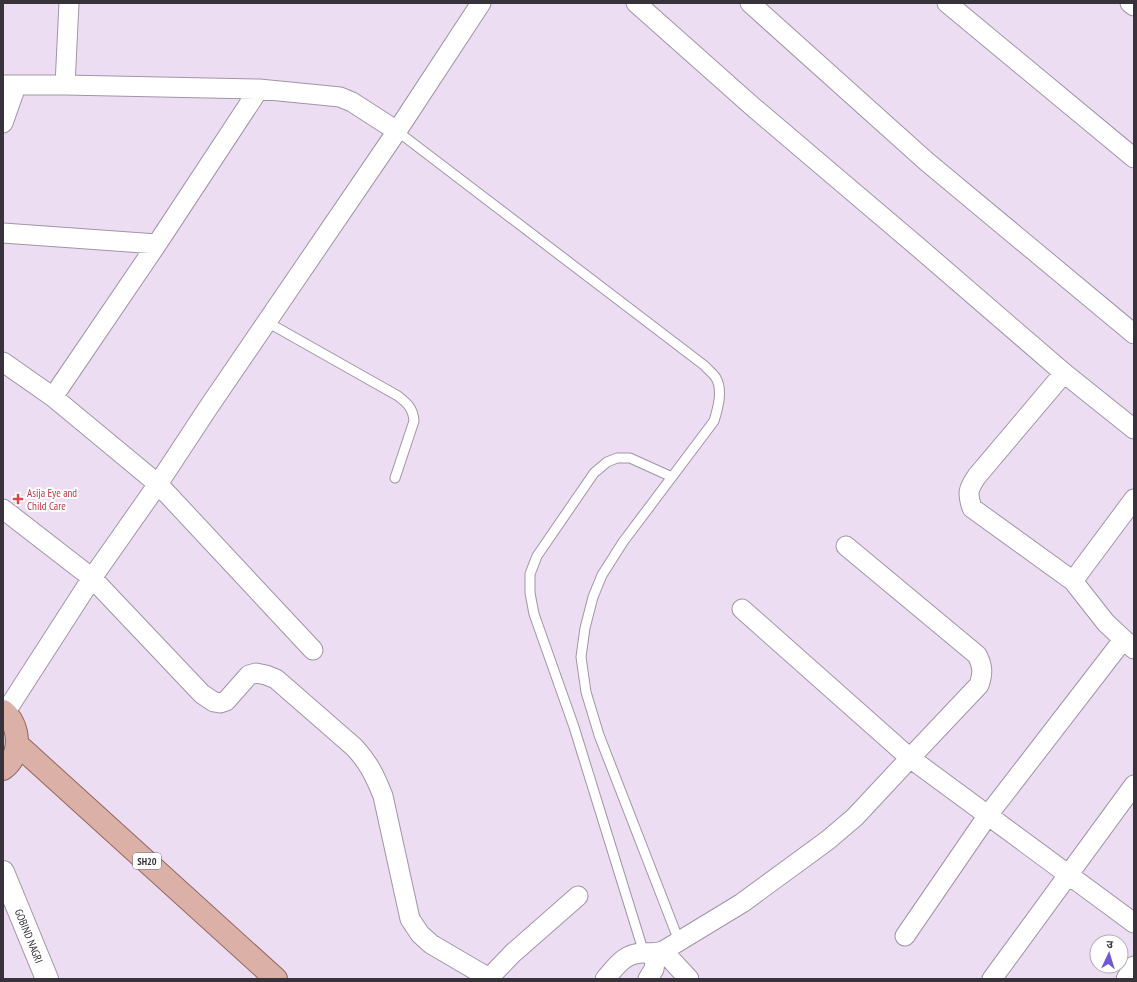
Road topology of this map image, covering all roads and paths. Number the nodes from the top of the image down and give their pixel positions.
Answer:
1 (69, 3) edge
2 (481, 3) edge
3 (636, 3) edge
4 (750, 3) edge
5 (947, 3) edge
6 (1130, 3) edge
7 (1134, 6) edge
8 (65, 84) junction
9 (10, 86) edge
10 (260, 89) junction
11 (3, 123) edge
12 (397, 131) junction
13 (1134, 158) edge
14 (3, 233) edge
15 (156, 244) junction
16 (267, 322) junction
17 (1134, 334) edge
18 (3, 362) edge
19 (1064, 374) junction
20 (53, 397) junction
21 (1134, 429) edge
22 (672, 477) junction
23 (395, 478) dead end
24 (158, 484) junction
25 (1134, 499) edge
26 (3, 510) edge
27 (846, 546) dead end
28 (92, 578) junction
29 (1073, 580) junction
30 (742, 609) dead end
31 (1128, 645) edge
32 (313, 650) dead end
33 (4, 712) edge
34 (17, 744) junction
35 (910, 758) junction
36 (3, 769) edge
37 (1134, 786) edge
38 (988, 815) junction
39 (3, 872) edge
40 (1068, 874) junction
41 (578, 896) dead end
42 (1134, 923) edge
43 (905, 936) dead end
44 (679, 941) junction
45 (654, 953) junction
46 (1134, 966) edge
47 (488, 978) edge
48 (47, 979) edge
49 (276, 979) edge
50 (605, 979) edge
51 (648, 979) edge
52 (689, 979) edge
53 (992, 979) edge
54 (1126, 979) edge

1 - 8 street
2 - 12 street
3 - 19 street
4 - 17 street
5 - 13 street
6 - 7 street
8 - 9 street
8 - 10 street
9 - 11 street
10 - 12 street
10 - 15 street
12 - 16 street
12 - 22 lane
14 - 15 street
15 - 20 street
16 - 23 lane
16 - 24 street
18 - 20 street
19 - 21 street
19 - 29 street
20 - 24 street
22 - 44 lane
22 - 45 lane
24 - 28 street
24 - 32 street
25 - 29 street
26 - 28 street
27 - 35 street
28 - 33 street
28 - 47 street
29 - 31 street
30 - 35 street
31 - 38 street
33 - 34 main road
34 - 36 main road
34 - 49 main road, SH20
35 - 38 street
35 - 44 street
37 - 40 street
38 - 40 street
38 - 43 street
39 - 48 street, GOBIND NAGRI
40 - 42 street
40 - 53 street
41 - 47 street
44 - 45 street
45 - 50 street
45 - 51 street
45 - 52 street
46 - 54 street

